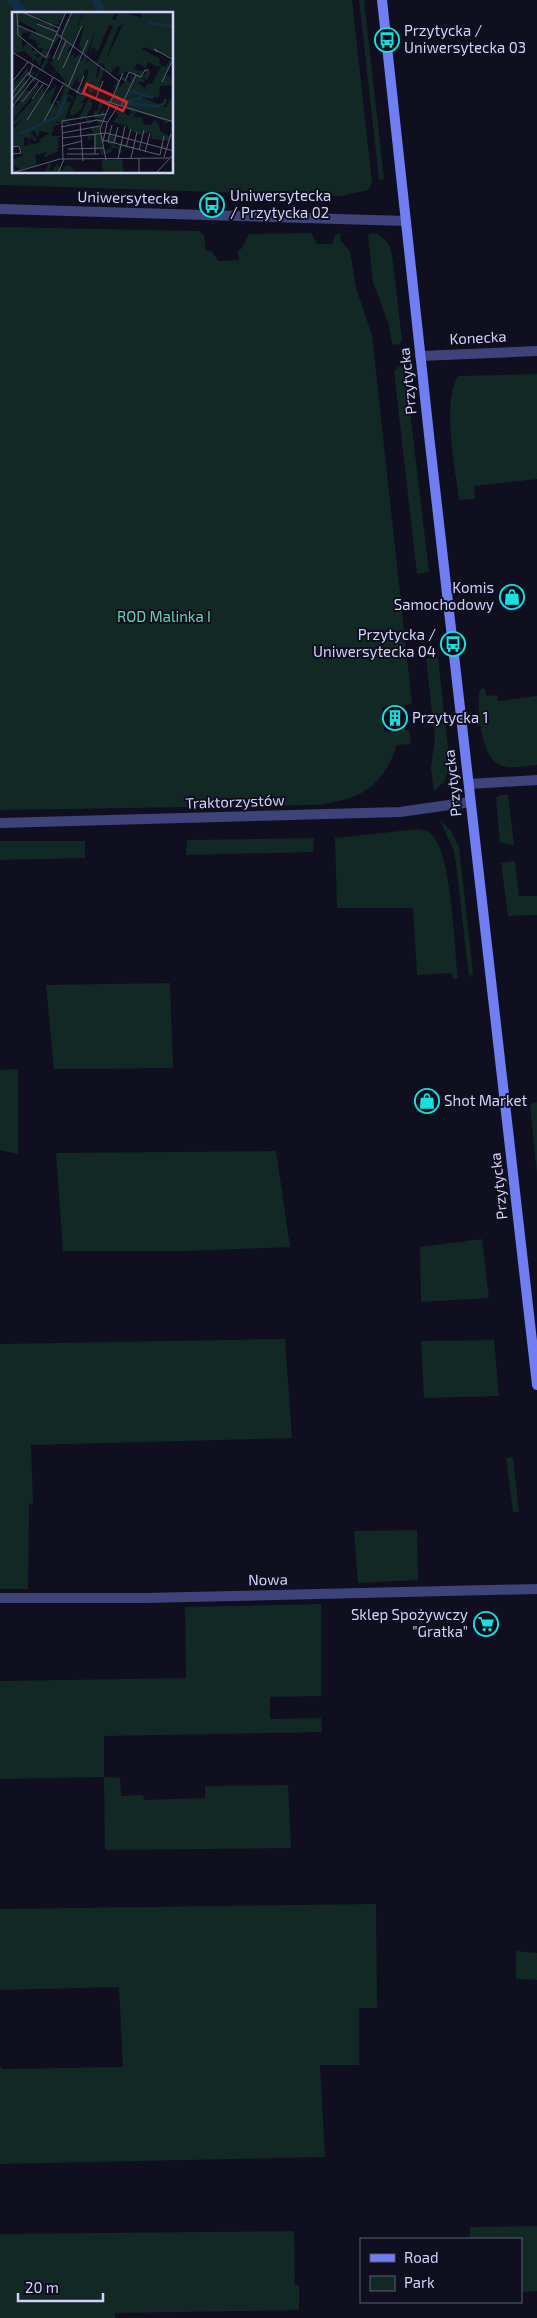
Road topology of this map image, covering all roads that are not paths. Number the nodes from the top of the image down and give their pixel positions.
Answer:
1 (382, 0) edge
2 (0, 209) edge
3 (406, 221) junction
4 (537, 351) edge
5 (420, 356) junction
6 (537, 780) edge
7 (469, 784) junction
8 (470, 802) junction
9 (0, 823) edge
10 (537, 1384) edge
11 (537, 1589) edge
12 (0, 1598) edge

1 - 3 main road, Przytycka
2 - 3 street, Uniwersytecka
3 - 5 main road, Przytycka
4 - 5 street, Konecka
5 - 7 main road, Przytycka
6 - 7 street
7 - 8 main road, Przytycka
8 - 9 street, Traktorzystów
8 - 10 main road, Przytycka
11 - 12 street, Nowa

